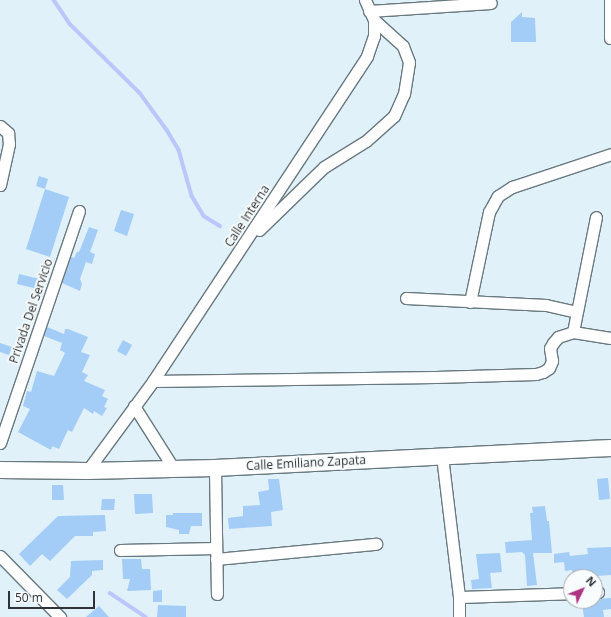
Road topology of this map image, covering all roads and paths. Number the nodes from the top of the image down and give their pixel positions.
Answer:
1 (610, 0) edge
2 (491, 3) dead end
3 (369, 10) edge
4 (610, 38) dead end
5 (0, 126) edge
6 (611, 154) edge
7 (0, 185) edge
8 (79, 211) dead end
9 (596, 217) dead end
10 (245, 243) junction
11 (406, 298) dead end
12 (470, 302) junction
13 (576, 312) junction
14 (573, 332) junction
15 (611, 338) edge
16 (153, 381) junction
17 (134, 406) junction
18 (0, 443) edge
19 (611, 448) edge
20 (442, 456) junction
21 (215, 468) junction
22 (174, 469) junction
23 (0, 470) edge
24 (87, 471) junction
25 (376, 544) dead end
26 (120, 550) dead end
27 (216, 554) junction
28 (0, 556) edge
29 (563, 593) edge
30 (218, 594) dead end
31 (459, 597) junction
32 (60, 617) edge
33 (459, 617) edge

1 - 4 street
2 - 3 street
3 - 10 street, Calle Interna
3 - 10 street
5 - 7 street
6 - 12 street
8 - 18 street, Privada Del Servicio
9 - 13 street
10 - 16 street, Calle Interna
11 - 12 street
12 - 13 street
13 - 14 street
14 - 15 street
14 - 16 street
16 - 17 street, Calle Interna
17 - 22 street
17 - 24 street, Calle Interna
19 - 20 main road, Calle Emiliano Zapata
20 - 21 main road, Calle Emiliano Zapata
20 - 31 street
21 - 22 main road, Calle Emiliano Zapata
21 - 27 street
22 - 24 main road, Calle Emiliano Zapata
23 - 24 main road, Calle Emiliano Zapata
25 - 27 street
26 - 27 street
27 - 30 street
28 - 32 street
29 - 31 street
31 - 33 street

